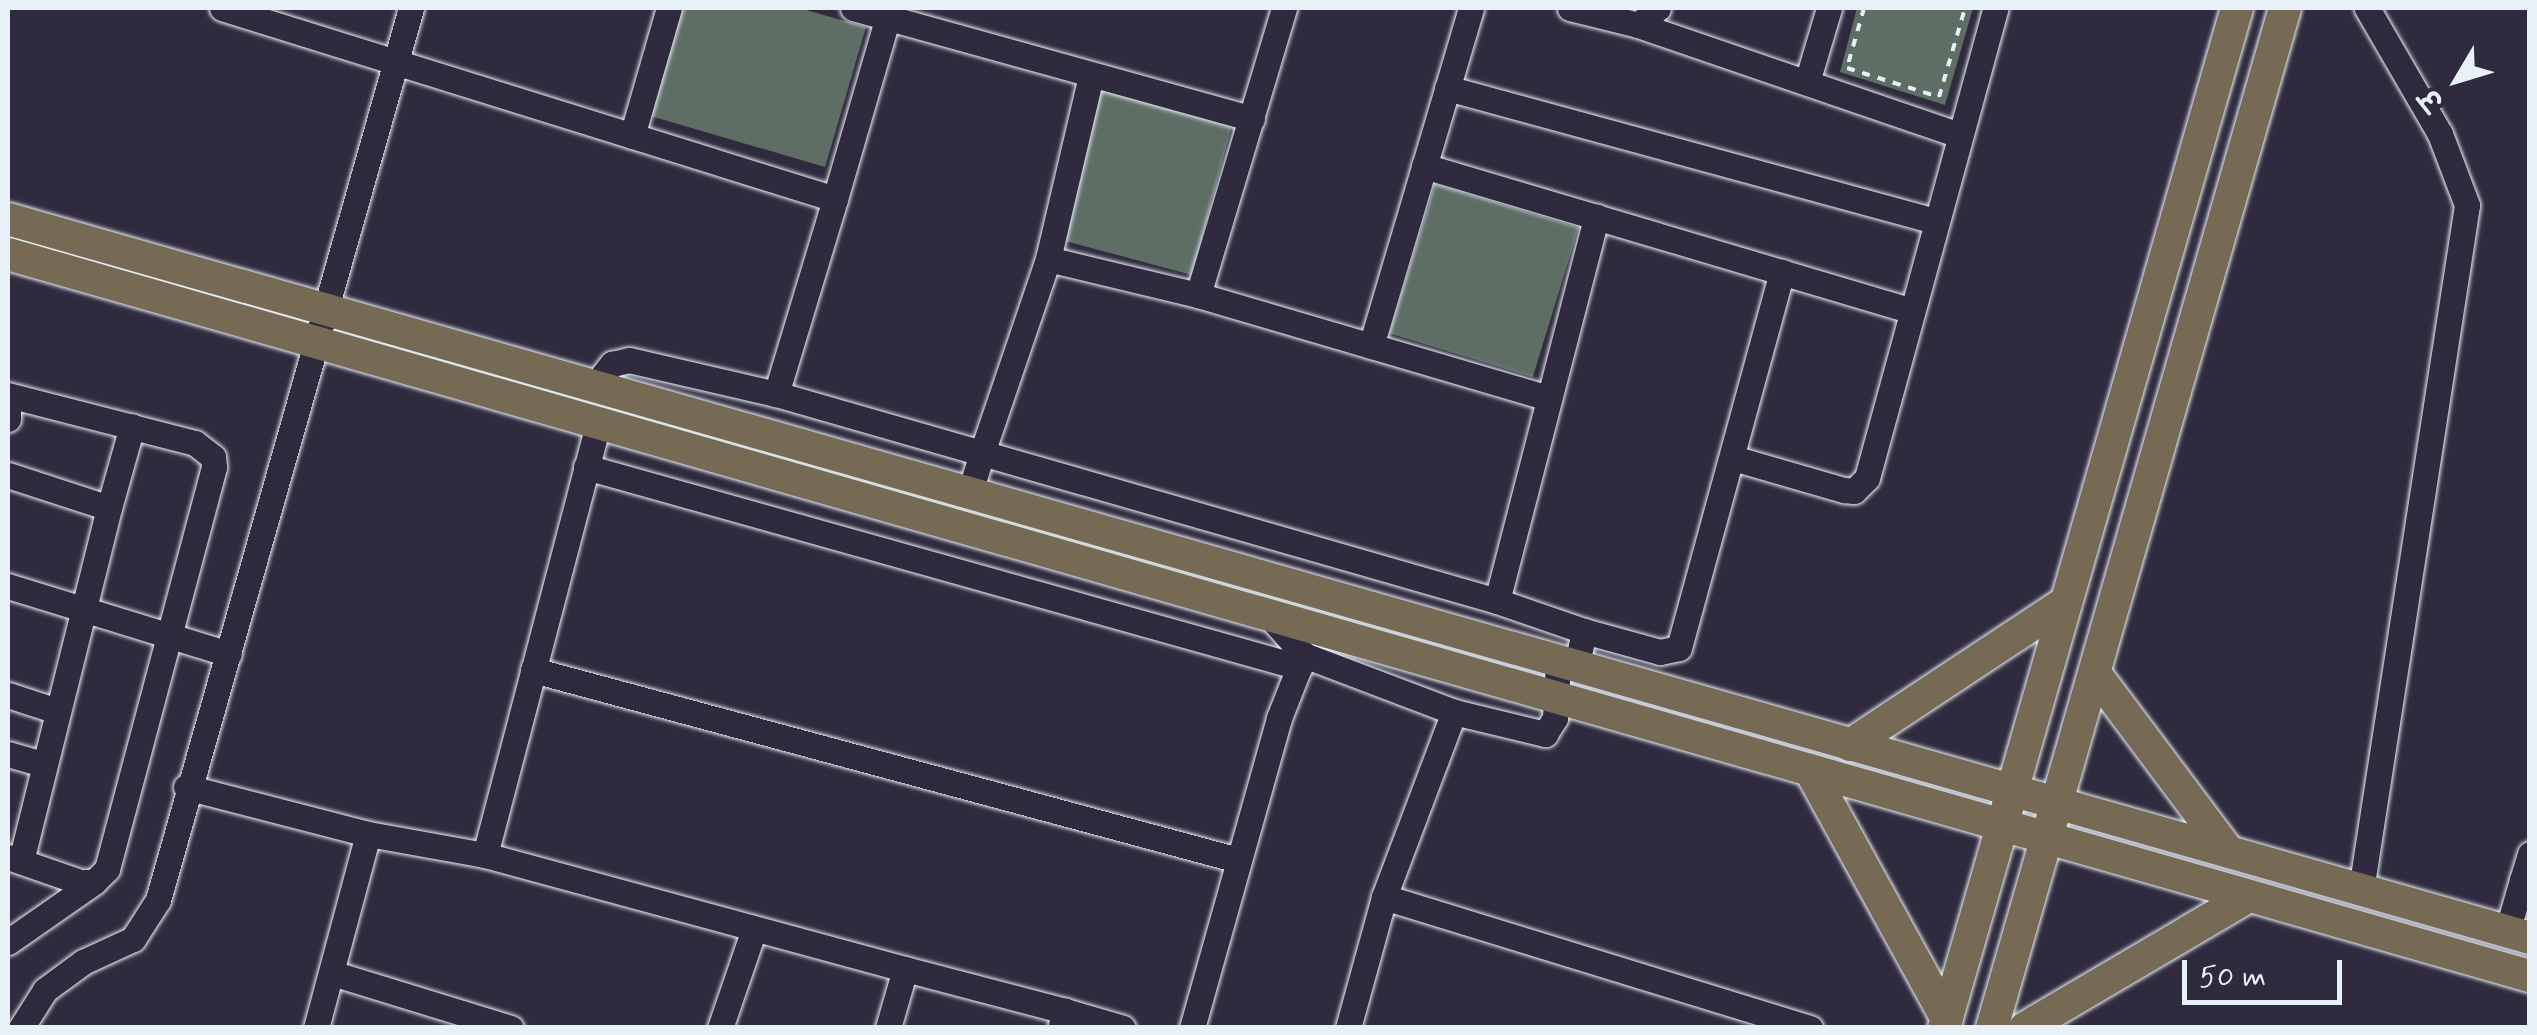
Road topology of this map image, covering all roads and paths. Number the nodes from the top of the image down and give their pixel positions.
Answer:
1 (222, 8) edge
2 (412, 8) edge
3 (668, 8) edge
4 (853, 8) edge
5 (1284, 8) edge
6 (1470, 8) edge
7 (1570, 8) edge
8 (1658, 8) edge
9 (1829, 8) edge
10 (1864, 8) edge
11 (1964, 8) edge
12 (1996, 8) edge
13 (2236, 8) edge
14 (2285, 8) edge
15 (2367, 8) edge
16 (888, 17) junction
17 (1638, 25) junction
18 (394, 66) junction
19 (1090, 76) junction
20 (1807, 82) junction
21 (1447, 88) junction
22 (1252, 119) junction
23 (1959, 135) junction
24 (632, 136) junction
25 (1424, 166) junction
26 (835, 199) junction
27 (1596, 217) junction
28 (8, 220) edge
29 (1934, 220) junction
30 (8, 254) edge
31 (1048, 259) junction
32 (1782, 272) junction
33 (1198, 295) junction
34 (1909, 310) junction
35 (328, 313) junction
36 (1371, 346) junction
37 (320, 347) junction
38 (593, 388) junction
39 (776, 394) junction
40 (8, 397) edge
41 (1549, 398) junction
42 (8, 419) edge
43 (132, 426) junction
44 (596, 426) junction
45 (982, 453) junction
46 (1733, 458) junction
47 (586, 466) junction
48 (8, 475) edge
49 (969, 495) junction
50 (110, 508) junction
51 (8, 586) edge
52 (1498, 601) junction
53 (2066, 602) junction
54 (84, 610) junction
55 (1272, 619) junction
56 (1584, 631) junction
57 (171, 638) junction
58 (228, 654) junction
59 (1302, 661) junction
60 (1567, 665) junction
61 (533, 670) junction
62 (2097, 676) junction
63 (8, 695) edge
64 (1556, 700) junction
65 (54, 710) junction
66 (1454, 712) junction
67 (1850, 745) junction
68 (8, 754) edge
69 (42, 764) junction
70 (1810, 770) junction
71 (186, 787) junction
72 (2012, 791) junction
73 (2056, 804) junction
74 (2002, 825) junction
75 (368, 834) junction
76 (2046, 838) junction
77 (2228, 851) junction
78 (2530, 854) edge
79 (485, 855) junction
80 (14, 858) edge
81 (1238, 860) junction
82 (2526, 881) edge
83 (94, 882) junction
84 (2362, 890) junction
85 (2249, 896) junction
86 (1384, 898) junction
87 (754, 929) junction
88 (2518, 935) edge
89 (8, 942) edge
90 (904, 970) junction
91 (332, 973) junction
92 (2530, 976) edge
93 (1063, 1019) edge
94 (1753, 1019) edge
95 (473, 1022) edge
96 (1945, 1023) edge
97 (22, 1028) edge
98 (316, 1028) edge
99 (511, 1028) edge
100 (720, 1028) edge
101 (888, 1028) edge
102 (1123, 1028) edge
103 (1192, 1028) edge
104 (1348, 1028) edge
105 (1810, 1028) edge
106 (1992, 1028) edge
107 (2025, 1028) edge

1 - 18 street
2 - 18 street
3 - 24 street
4 - 16 street
5 - 22 street
6 - 21 street
7 - 17 street
8 - 17 street
9 - 20 street
10 - 11 path
12 - 23 street
13 - 53 main road
14 - 62 main road
15 - 84 street
16 - 19 street
16 - 26 street
17 - 20 street
18 - 24 street
18 - 35 street
19 - 22 street
19 - 31 street
20 - 23 street
21 - 25 street
21 - 29 street
22 - 33 street
23 - 29 street
24 - 26 street
25 - 27 street
25 - 36 street
26 - 39 street
27 - 32 street
27 - 41 street
28 - 35 main road
29 - 34 street
30 - 37 main road
31 - 33 street
31 - 45 street
32 - 34 street
32 - 46 street
33 - 36 street
34 - 46 street
35 - 37 street
35 - 38 main road
36 - 41 street
37 - 44 main road
37 - 58 street
38 - 39 street
38 - 49 main road
39 - 45 street
40 - 42 street
40 - 43 street
41 - 52 street
43 - 50 street
43 - 57 street
44 - 47 street
44 - 55 main road
45 - 49 street
45 - 52 street
46 - 56 street
47 - 59 street
47 - 61 street
48 - 50 street
49 - 60 main road
50 - 54 street
51 - 54 street
52 - 56 street
53 - 67 main road
53 - 72 main road
54 - 57 street
54 - 65 street
55 - 59 street
55 - 64 main road
56 - 60 street
57 - 58 street
57 - 83 street
58 - 71 street
59 - 66 street
59 - 81 street
60 - 64 street
60 - 67 main road
61 - 79 street
61 - 81 street
62 - 73 main road
62 - 77 main road
63 - 65 street
64 - 66 street
64 - 70 main road
65 - 69 street
66 - 86 street
67 - 72 main road
68 - 69 street
69 - 80 street
70 - 74 main road
70 - 96 main road
71 - 75 street
71 - 97 street
72 - 73 main road
72 - 74 main road
73 - 76 main road
73 - 77 main road
74 - 76 main road
74 - 96 main road
75 - 79 street
75 - 91 street
76 - 85 main road
76 - 106 main road
77 - 84 main road
78 - 82 street
79 - 87 street
80 - 83 street
81 - 103 street
82 - 88 street
83 - 89 street
84 - 88 main road
85 - 92 main road
85 - 107 main road
86 - 94 street
86 - 104 street
87 - 90 street
87 - 100 street
90 - 93 street
90 - 101 street
91 - 95 street
91 - 98 street
93 - 102 street
94 - 105 street
95 - 99 street

